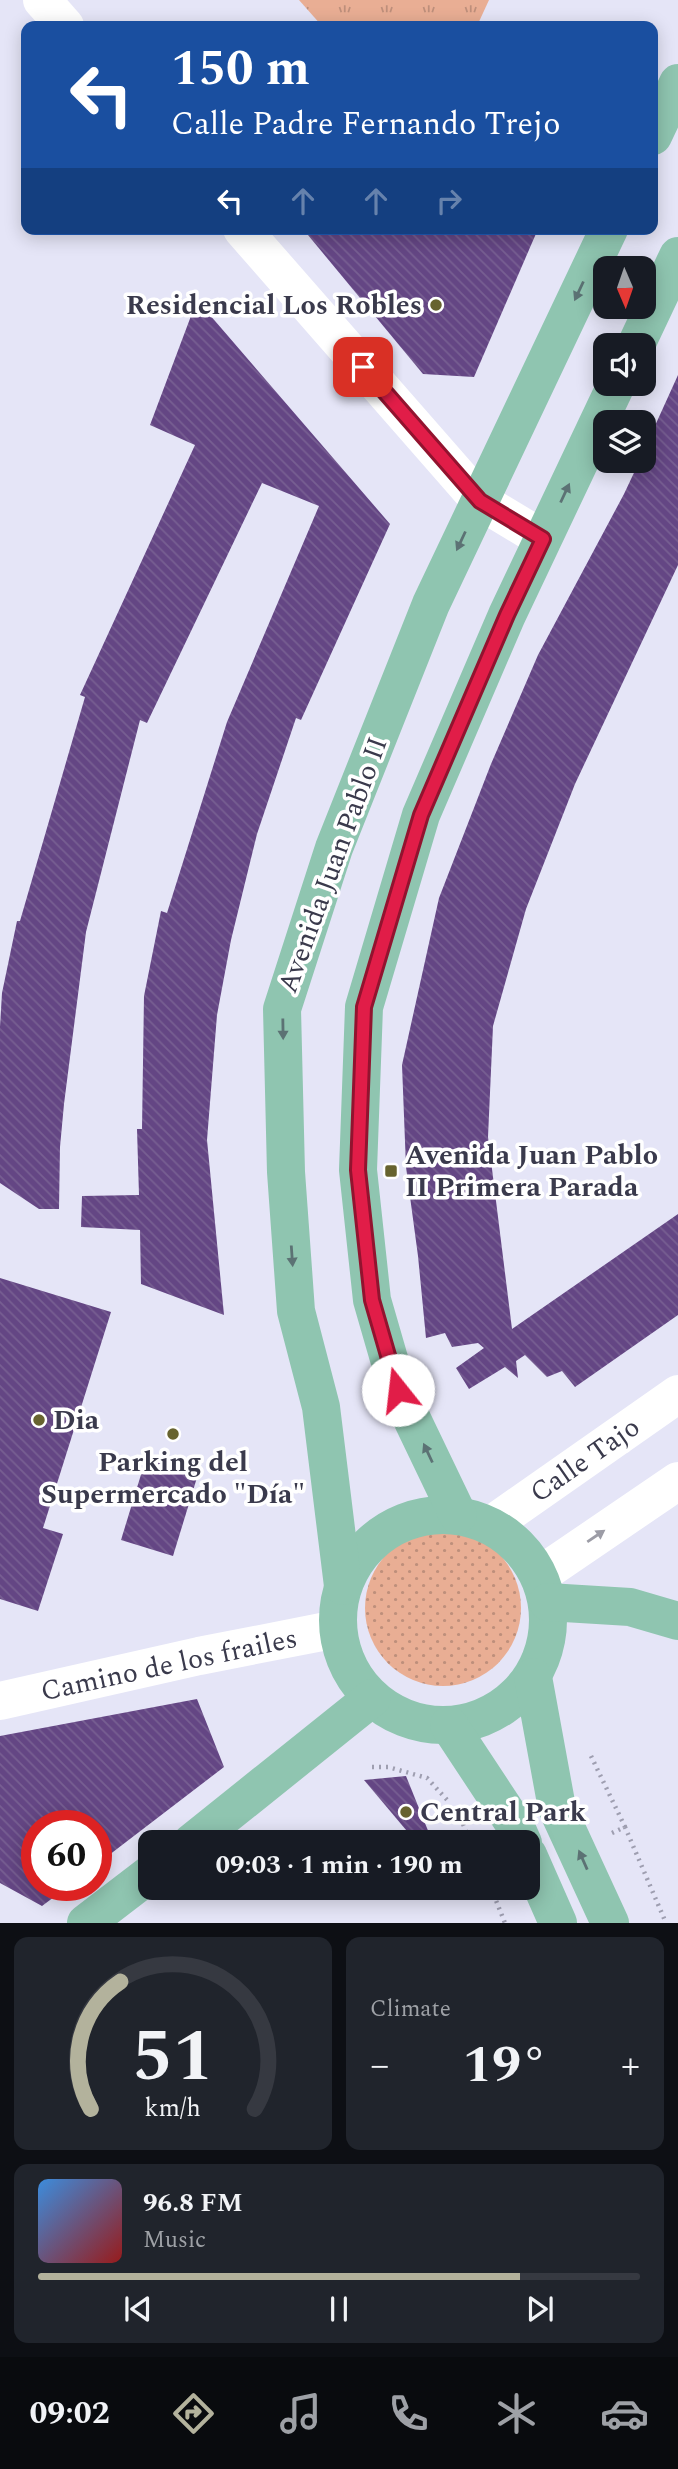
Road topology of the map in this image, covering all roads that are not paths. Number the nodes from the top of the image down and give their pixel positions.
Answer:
1 (43, 0) edge
2 (61, 21) edge
3 (678, 83) edge
4 (658, 125) edge
5 (247, 235) edge
6 (605, 235) edge
7 (678, 256) edge
8 (642, 333) edge
9 (611, 396) edge
10 (480, 501) junction
11 (543, 539) junction
12 (678, 1394) edge
13 (678, 1481) edge
14 (474, 1520) junction
15 (343, 1586) junction
16 (544, 1588) junction
17 (678, 1621) edge
18 (337, 1629) junction
19 (533, 1677) junction
20 (372, 1698) junction
21 (0, 1701) edge
22 (449, 1726) junction
23 (207, 1830) edge
24 (517, 1830) edge
25 (540, 1882) edge
26 (138, 1883) edge
27 (86, 1923) edge
28 (558, 1923) edge
29 (610, 1923) edge

1 - 2 street
3 - 4 main road
5 - 10 street
6 -> 10 main road, Avenida Juan Pablo II
7 - 8 main road
11 -> 9 main road
10 - 11 street
10 -> 15 main road, Avenida Juan Pablo II
14 -> 11 main road
12 - 14 street, Calle Tajo
16 -> 13 street
14 - 15 main road
14 - 16 main road
15 - 18 main road
16 - 17 main road
16 - 19 main road
18 - 20 main road
18 - 21 street, Camino de los frailes
19 - 22 main road
29 -> 19 main road
20 - 22 main road
20 - 23 main road
22 - 24 main road
25 - 28 main road
26 - 27 main road

